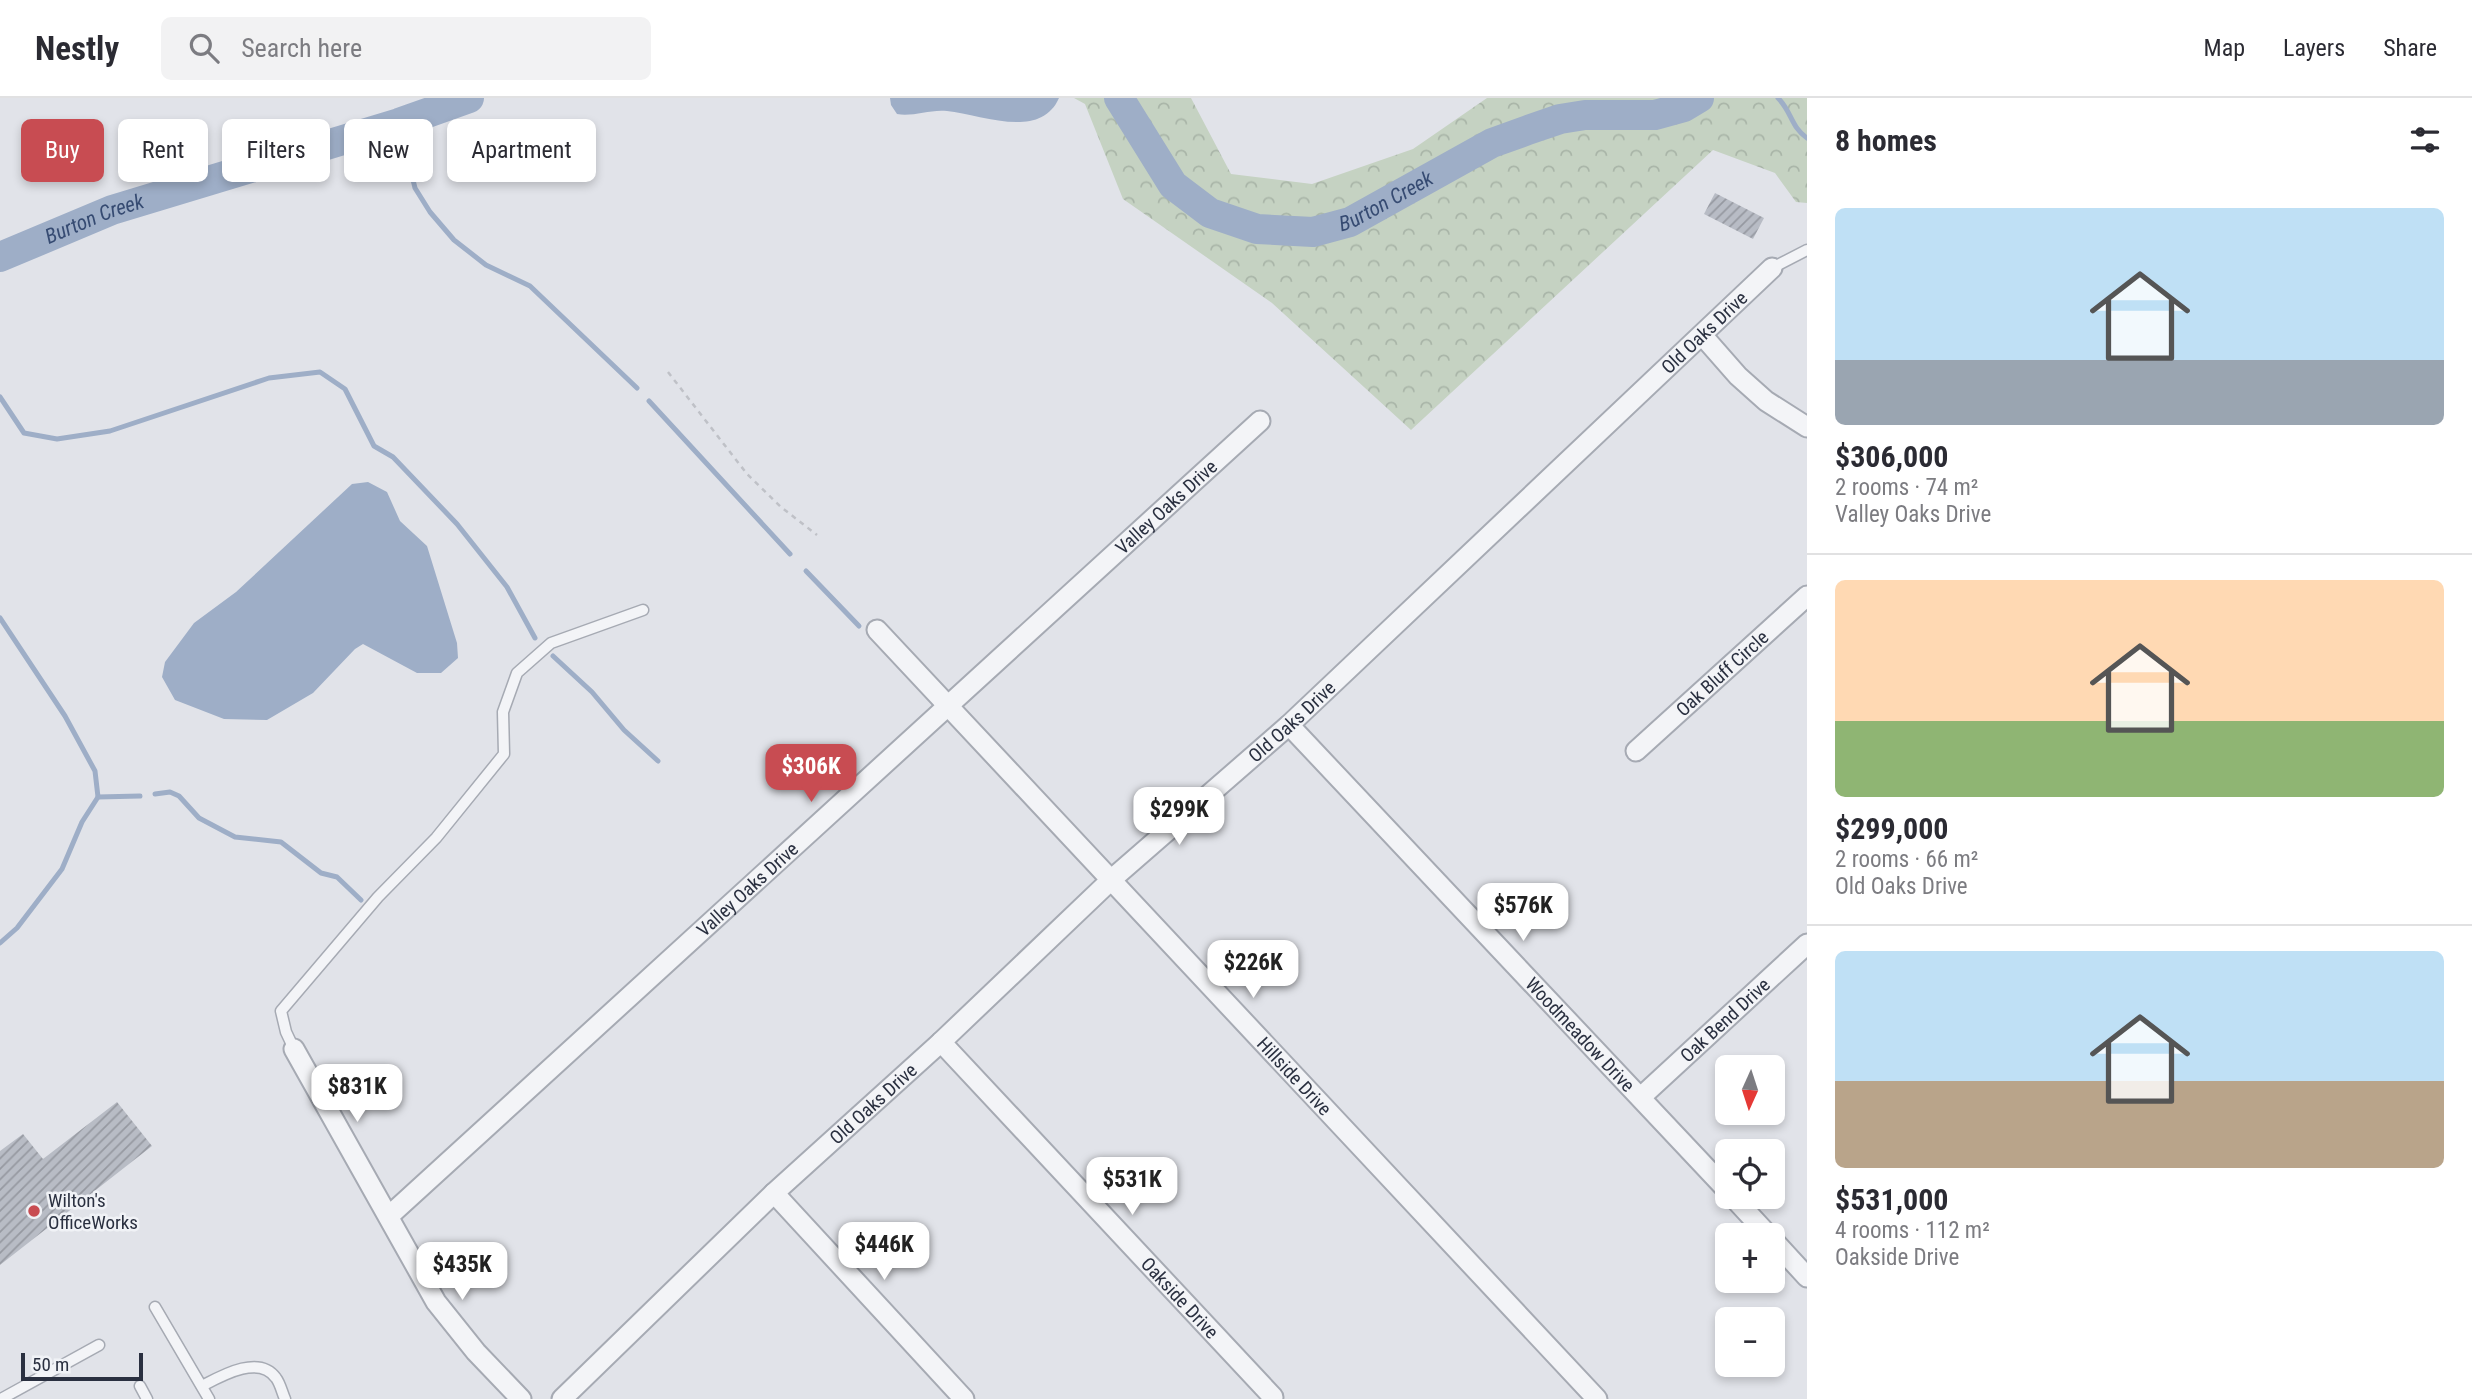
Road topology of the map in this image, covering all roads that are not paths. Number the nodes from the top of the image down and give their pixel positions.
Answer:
1 (1807, 250) edge
2 (1772, 268) joint
3 (1702, 335) junction
4 (1260, 421) dead end
5 (1807, 428) edge
6 (1807, 596) edge
7 (643, 610) dead end
8 (877, 630) dead end
9 (948, 706) junction
10 (1289, 725) junction
11 (1636, 751) dead end
12 (1112, 879) junction
13 (1807, 944) edge
14 (942, 1042) junction
15 (294, 1049) joint
16 (1641, 1097) junction
17 (1715, 1177) edge
18 (774, 1193) junction
19 (1745, 1209) edge
20 (389, 1216) junction
21 (1757, 1223) edge
22 (1785, 1253) edge
23 (1807, 1277) edge
24 (155, 1307) dead end
25 (99, 1345) dead end
26 (140, 1386) dead end
27 (202, 1386) junction
28 (1, 1399) edge
29 (148, 1399) edge
30 (209, 1399) edge
31 (285, 1399) edge
32 (521, 1399) edge
33 (562, 1399) edge
34 (964, 1399) edge
35 (1271, 1399) edge
36 (1597, 1399) edge

1 - 2 lane, Old Oaks Drive
2 - 3 street, Old Oaks Drive
3 - 5 street
3 - 10 street, Old Oaks Drive
4 - 9 street, Valley Oaks Drive
6 - 11 street, Oak Bluff Circle
7 - 15 lane
8 - 9 street, Hillside Drive
9 - 12 street, Hillside Drive
9 - 20 street, Valley Oaks Drive
10 - 12 street, Old Oaks Drive
10 - 16 street, Woodmeadow Drive
12 - 14 street, Old Oaks Drive
12 - 36 street, Hillside Drive
13 - 16 street, Oak Bend Drive
14 - 18 street, Old Oaks Drive
14 - 35 street, Oakside Drive
15 - 20 street
16 - 17 street, Woodmeadow Drive
18 - 33 street, Old Oaks Drive
18 - 34 street
19 - 21 street
20 - 32 street
22 - 23 street
24 - 27 lane
25 - 28 lane
26 - 29 lane
27 - 30 lane
27 - 31 lane

